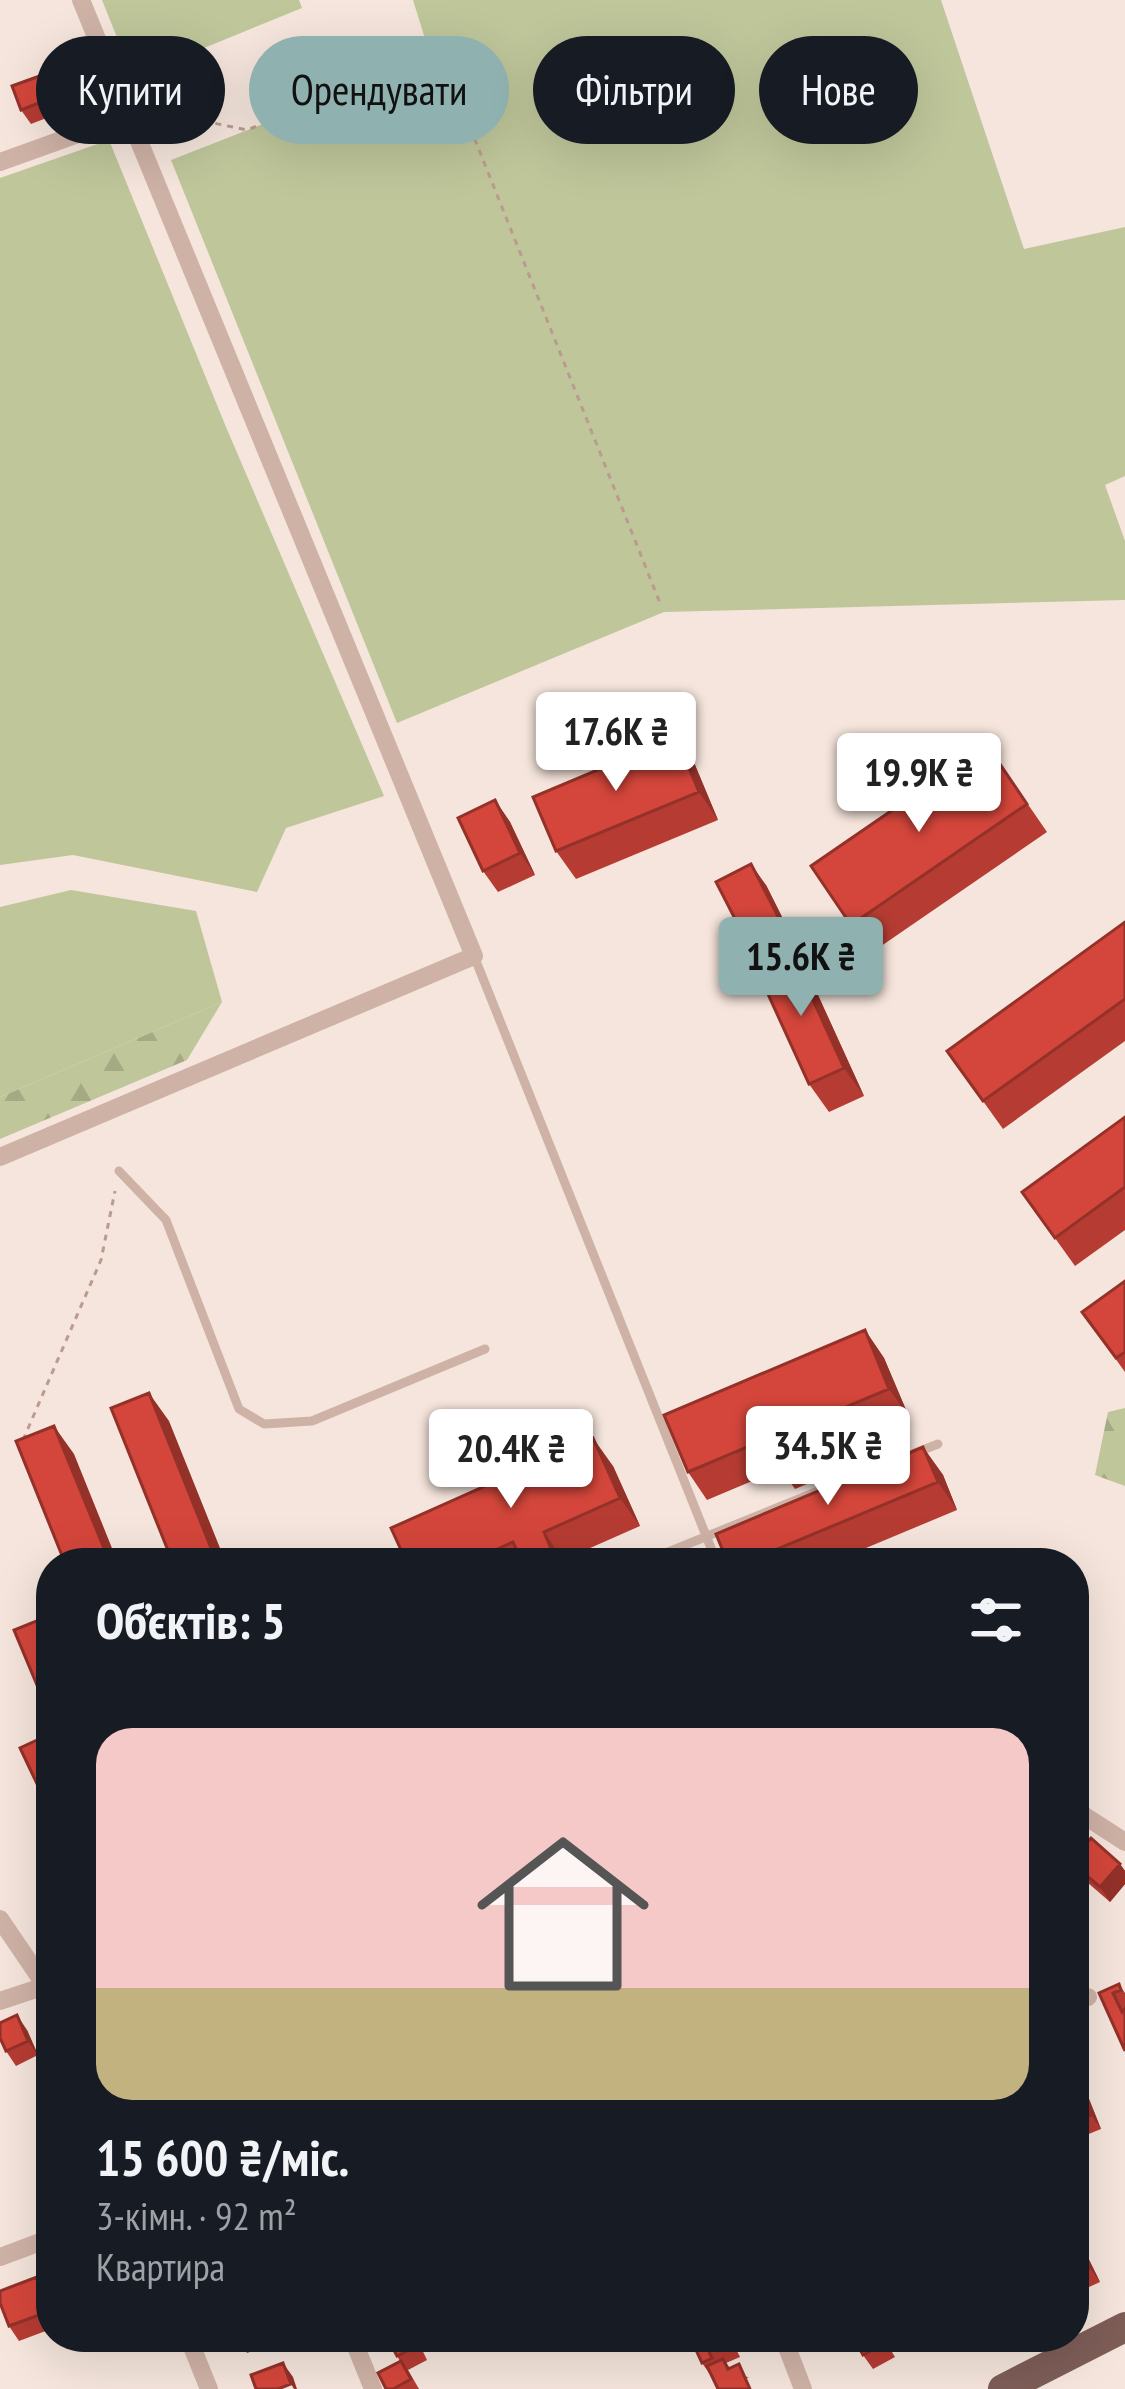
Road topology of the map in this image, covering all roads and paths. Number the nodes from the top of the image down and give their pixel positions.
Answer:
1 (81, 0) edge
2 (96, 36) edge
3 (225, 125) edge
4 (50, 144) edge
5 (140, 144) edge
6 (0, 162) edge
7 (660, 603) dead end
8 (474, 956) junction
9 (0, 1157) edge
10 (119, 1171) joint
11 (484, 1349) dead end
12 (938, 1444) dead end
13 (17, 1454) edge
14 (896, 1460) edge
15 (853, 1477) edge
16 (706, 1535) junction
17 (676, 1548) edge
18 (711, 1548) edge
19 (1089, 1819) edge
20 (1125, 1842) edge
21 (0, 1919) edge
22 (36, 1969) edge
23 (36, 1992) edge
24 (0, 2001) edge
25 (36, 2244) edge
26 (0, 2258) edge
27 (1125, 2327) edge
28 (1089, 2345) edge
29 (194, 2352) edge
30 (358, 2352) edge
31 (788, 2352) edge
32 (1076, 2352) edge
33 (208, 2389) edge
34 (373, 2389) edge
35 (803, 2389) edge
36 (1003, 2389) edge

1 - 2 street
3 - 7 path
4 - 6 street
5 - 8 street
8 - 9 street
8 - 16 lane
10 - 11 lane
10 - 13 path
12 - 14 lane
15 - 16 lane
16 - 17 lane
16 - 18 lane
19 - 20 street
21 - 22 street
23 - 24 street
25 - 26 street
27 - 28 main road
29 - 33 street
30 - 34 street
31 - 35 street
32 - 36 main road

